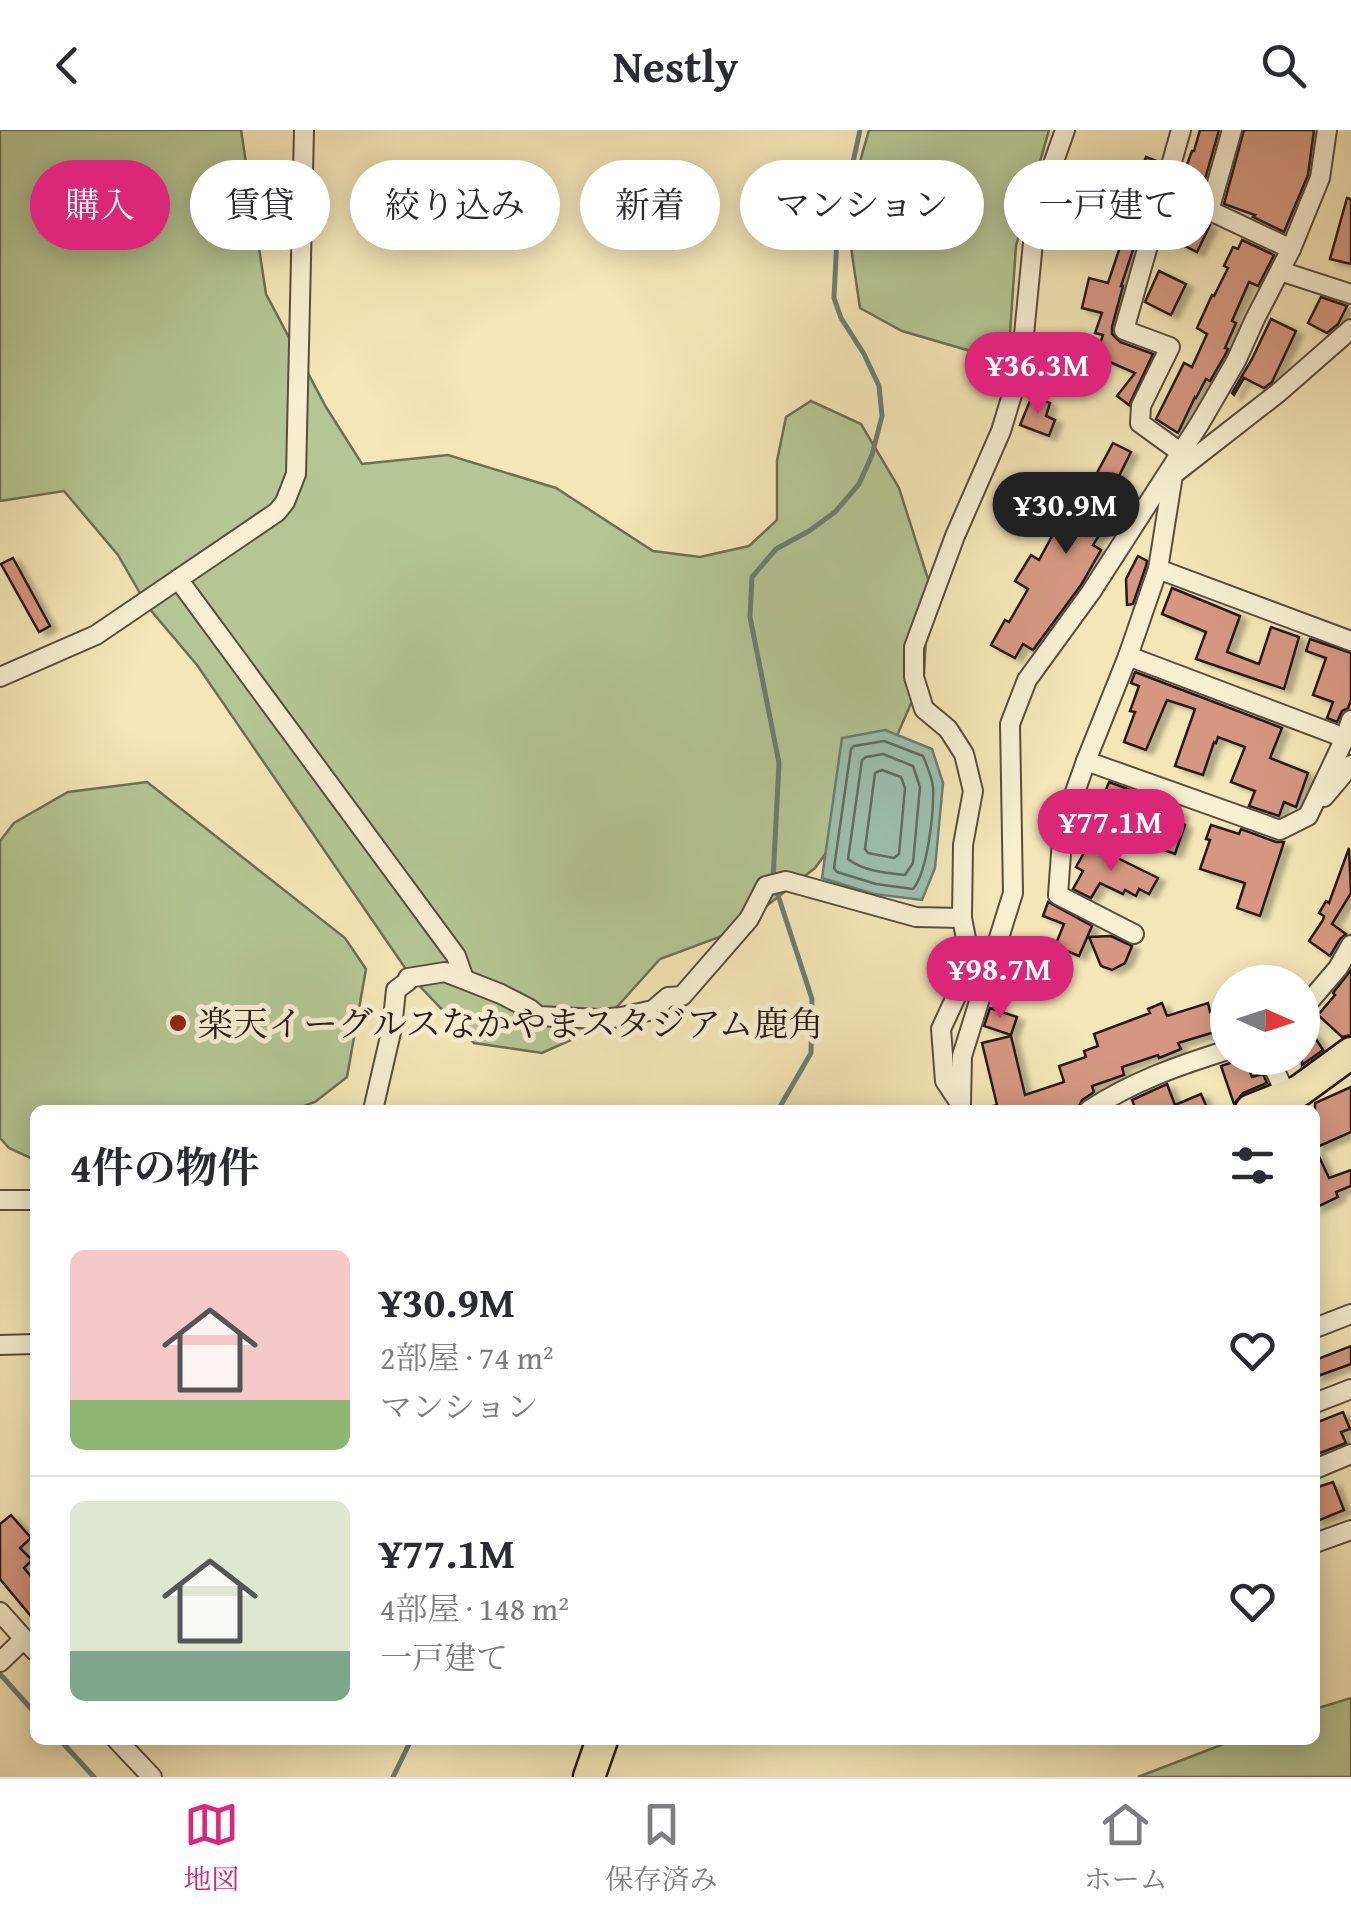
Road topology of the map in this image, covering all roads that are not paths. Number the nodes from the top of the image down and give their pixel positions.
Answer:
1 (304, 130) edge
2 (1065, 130) edge
3 (1180, 130) edge
4 (1232, 130) edge
5 (1328, 130) edge
6 (1172, 160) edge
7 (1214, 193) edge
8 (1214, 213) edge
9 (1291, 249) junction
10 (1147, 250) edge
11 (1280, 271) junction
12 (1351, 294) edge
13 (1351, 329) edge
14 (1180, 452) junction
15 (1173, 475) junction
16 (1158, 568) junction
17 (178, 579) junction
18 (1351, 641) edge
19 (1128, 656) junction
20 (0, 677) edge
21 (1348, 729) edge
22 (1086, 761) junction
23 (1351, 765) edge
24 (1308, 816) junction
25 (962, 918) junction
26 (1134, 934) dead end
27 (1351, 945) edge
28 (464, 979) junction
29 (1320, 989) edge
30 (1351, 1053) edge
31 (1210, 1056) edge
32 (1277, 1075) edge
33 (1287, 1096) junction
34 (374, 1105) edge
35 (961, 1105) edge
36 (962, 1105) edge
37 (1096, 1105) edge
38 (1264, 1105) edge
39 (0, 1200) edge
40 (30, 1200) edge
41 (1351, 1314) edge
42 (1320, 1326) edge
43 (30, 1344) edge
44 (0, 1345) edge
45 (1351, 1389) edge
46 (1320, 1402) edge
47 (1351, 1454) edge
48 (1320, 1467) edge
49 (1351, 1530) edge
50 (1320, 1541) edge
51 (0, 1612) edge
52 (30, 1645) edge
53 (4, 1658) edge
54 (121, 1745) edge
55 (600, 1745) edge
56 (152, 1777) edge
57 (589, 1777) edge

1 - 17 street
2 - 25 street
3 - 6 street
4 - 7 street
5 - 9 street
8 - 9 street
9 - 11 street
10 - 14 street
11 - 12 street
11 - 14 street
13 - 15 street
14 - 15 street
14 - 36 street
15 - 16 street
16 - 18 street
16 - 19 street
17 - 20 street
17 - 28 street
19 - 21 street
19 - 22 street
21 - 24 street
22 - 24 street
22 - 26 street
23 - 24 street
25 - 28 street
25 - 35 street
27 - 29 street
28 - 34 street
30 - 33 main road
31 - 37 street
32 - 33 street
33 - 38 main road
39 - 40 street
41 - 42 street
43 - 44 street
45 - 46 street
47 - 48 street
49 - 50 street
51 - 52 street
52 - 53 street
54 - 56 street
55 - 57 main road

